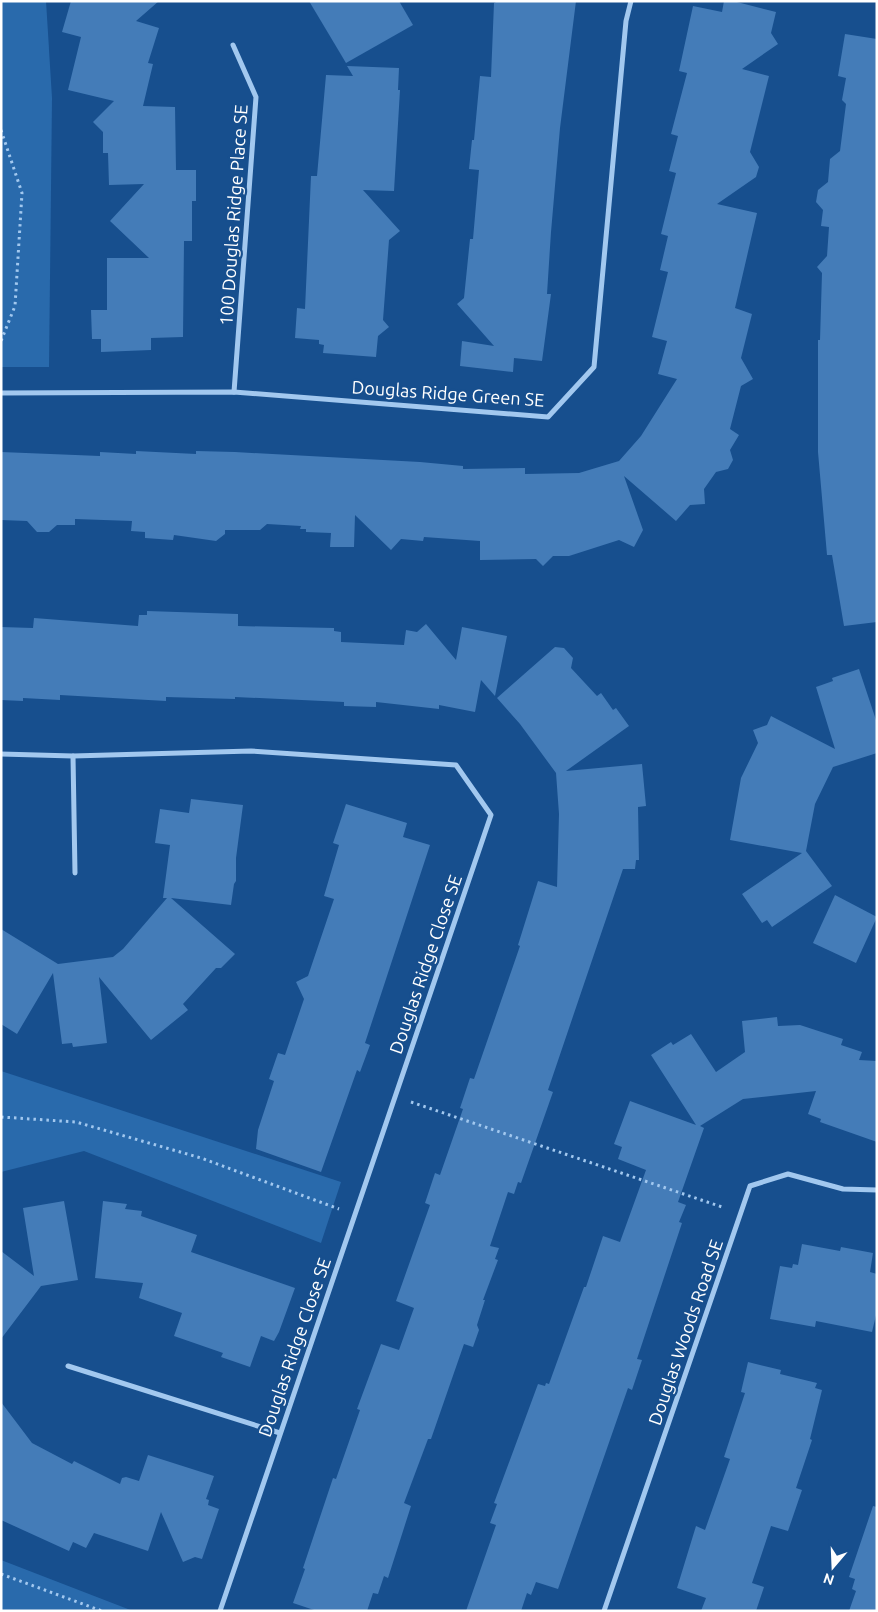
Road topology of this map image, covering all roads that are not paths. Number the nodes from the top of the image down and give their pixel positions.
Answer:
1 (631, 1) edge
2 (233, 44) dead end
3 (234, 392) junction
4 (1, 393) edge
5 (1, 754) edge
6 (73, 756) junction
7 (75, 873) dead end
8 (877, 1190) edge
9 (68, 1366) dead end
10 (280, 1433) junction
11 (220, 1611) edge
12 (604, 1611) edge

1 - 3 street, Douglas Ridge Green SE
2 - 3 street, 100 Douglas Ridge Place SE
3 - 4 street, Douglas Ridge Green SE
5 - 6 street, Douglas Ridge Close SE
6 - 7 street
6 - 10 street, Douglas Ridge Close SE
8 - 12 street, Douglas Woods Road SE
9 - 10 street
10 - 11 street, Douglas Ridge Close SE

